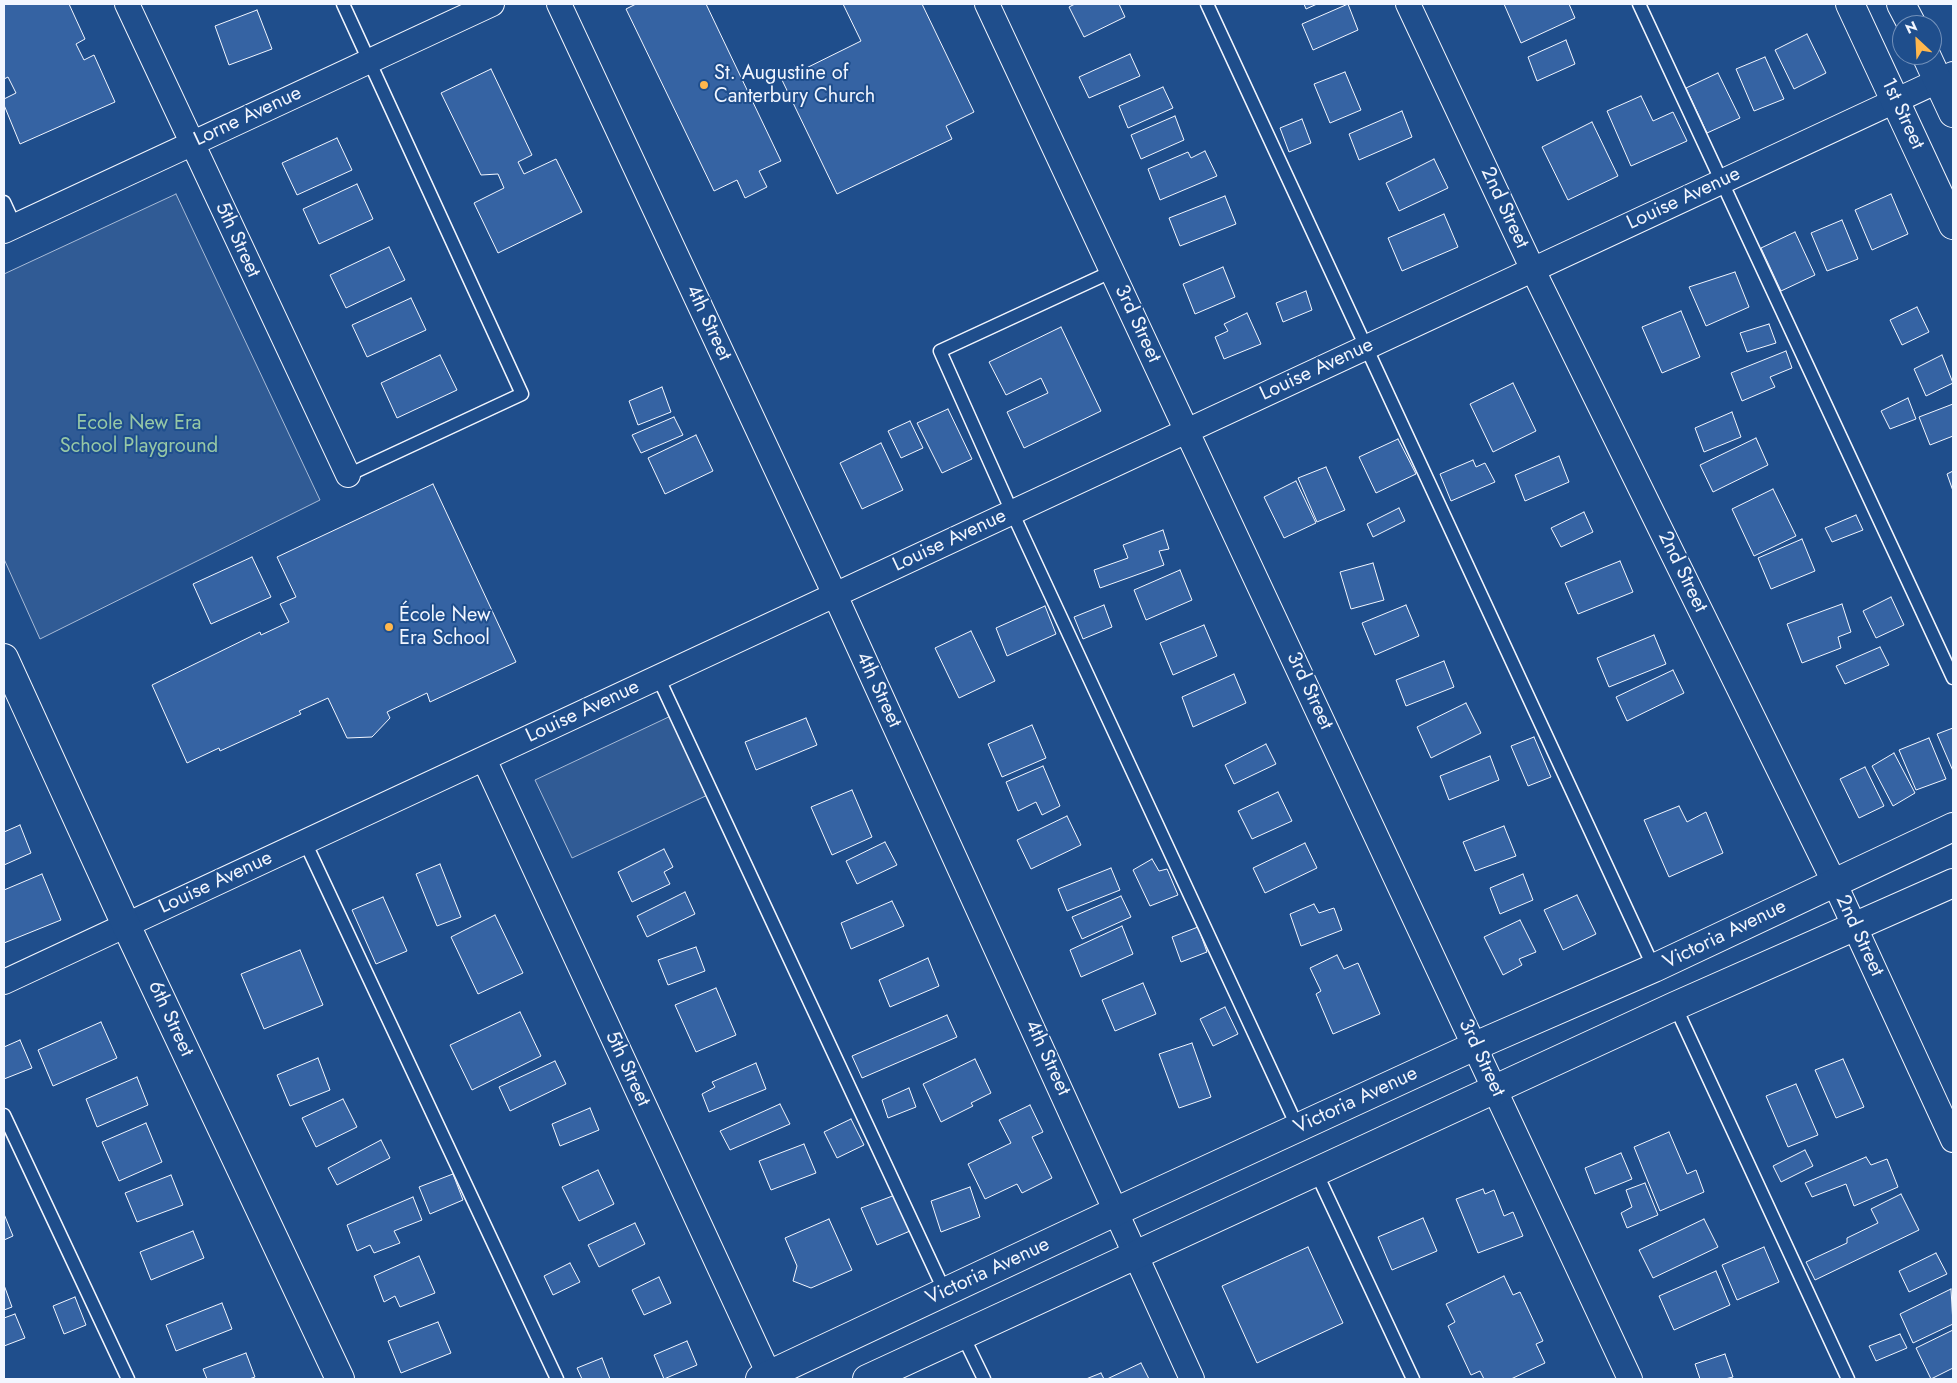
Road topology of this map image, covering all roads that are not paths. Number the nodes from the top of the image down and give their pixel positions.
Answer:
1 (128, 4) edge
2 (343, 4) edge
3 (492, 4) edge
4 (559, 4) edge
5 (987, 4) edge
6 (1207, 4) edge
7 (1408, 4) edge
8 (1639, 4) edge
9 (1850, 4) edge
10 (369, 61) junction
11 (1935, 65) edge
12 (1946, 77) edge
13 (1896, 100) junction
14 (1953, 113) edge
15 (192, 143) junction
16 (1721, 182) junction
17 (4, 202) edge
18 (1953, 226) edge
19 (9, 229) edge
20 (1533, 270) junction
21 (1112, 271) junction
22 (1368, 347) junction
23 (1187, 430) junction
24 (348, 475) joint
25 (1012, 512) junction
26 (835, 595) junction
27 (4, 658) edge
28 (658, 677) junction
29 (1953, 678) edge
30 (484, 759) junction
31 (1953, 828) edge
32 (305, 842) junction
33 (1834, 882) junction
34 (1953, 883) edge
35 (126, 925) junction
36 (1854, 928) junction
37 (1654, 968) junction
38 (4, 982) edge
39 (1675, 1006) junction
40 (1475, 1046) junction
41 (1495, 1088) junction
42 (1946, 1105) edge
43 (4, 1115) edge
44 (1298, 1128) junction
45 (1953, 1140) edge
46 (1316, 1172) junction
47 (1117, 1211) junction
48 (1136, 1257) junction
49 (945, 1292) junction
50 (963, 1336) junction
51 (767, 1378) edge
52 (128, 1379) edge
53 (340, 1379) edge
54 (557, 1379) edge
55 (867, 1379) edge
56 (984, 1379) edge
57 (1192, 1379) edge
58 (1413, 1379) edge
59 (1630, 1379) edge
60 (1848, 1379) edge

1 - 15 street, 5th Street
2 - 10 lane
3 - 10 street, Lorne Avenue
4 - 26 street, 4th Street
5 - 21 street, 3rd Street
6 - 22 lane
7 - 20 street, 2nd Street
8 - 16 lane
9 - 13 main road, 1st Street
10 - 15 street, Lorne Avenue
10 - 24 lane
11 - 12 main road
12 - 13 street, Louise Avenue
12 - 14 main road
13 - 16 street, Louise Avenue
13 - 18 main road, 1st Street
15 - 19 street, Lorne Avenue
15 - 24 street, 5th Street
16 - 20 street, Louise Avenue
16 - 29 lane
17 - 19 lane
20 - 22 street, Louise Avenue
20 - 33 street, 2nd Street
21 - 23 street, 3rd Street
21 - 25 lane
22 - 23 street, Louise Avenue
22 - 37 lane
23 - 25 street, Louise Avenue
23 - 40 street, 3rd Street
25 - 26 street, Louise Avenue
25 - 44 lane
26 - 28 street, Louise Avenue
26 - 47 street, 4th Street
27 - 35 main road, 6th Street
28 - 30 street, Louise Avenue
28 - 49 lane
30 - 32 street, Louise Avenue
30 - 51 street, 5th Street
31 - 33 main road, Victoria Avenue
32 - 35 street, Louise Avenue
32 - 54 lane
33 - 36 street, 2nd Street
33 - 37 main road, Victoria Avenue
34 - 36 main road
35 - 38 street, Louise Avenue
35 - 53 main road, 6th Street
36 - 39 main road
36 - 42 street, 2nd Street
37 - 40 main road, Victoria Avenue
39 - 41 main road
39 - 60 lane
40 - 41 street, 3rd Street
40 - 44 main road, Victoria Avenue
41 - 46 main road
41 - 59 street, 3rd Street
42 - 45 street, 2nd Street
43 - 52 lane
44 - 47 main road, Victoria Avenue
46 - 48 main road
46 - 58 lane
47 - 48 street, 4th Street
47 - 49 main road, Victoria Avenue
48 - 50 main road
48 - 57 street, 4th Street
49 - 51 main road, Victoria Avenue
50 - 55 main road
50 - 56 lane

